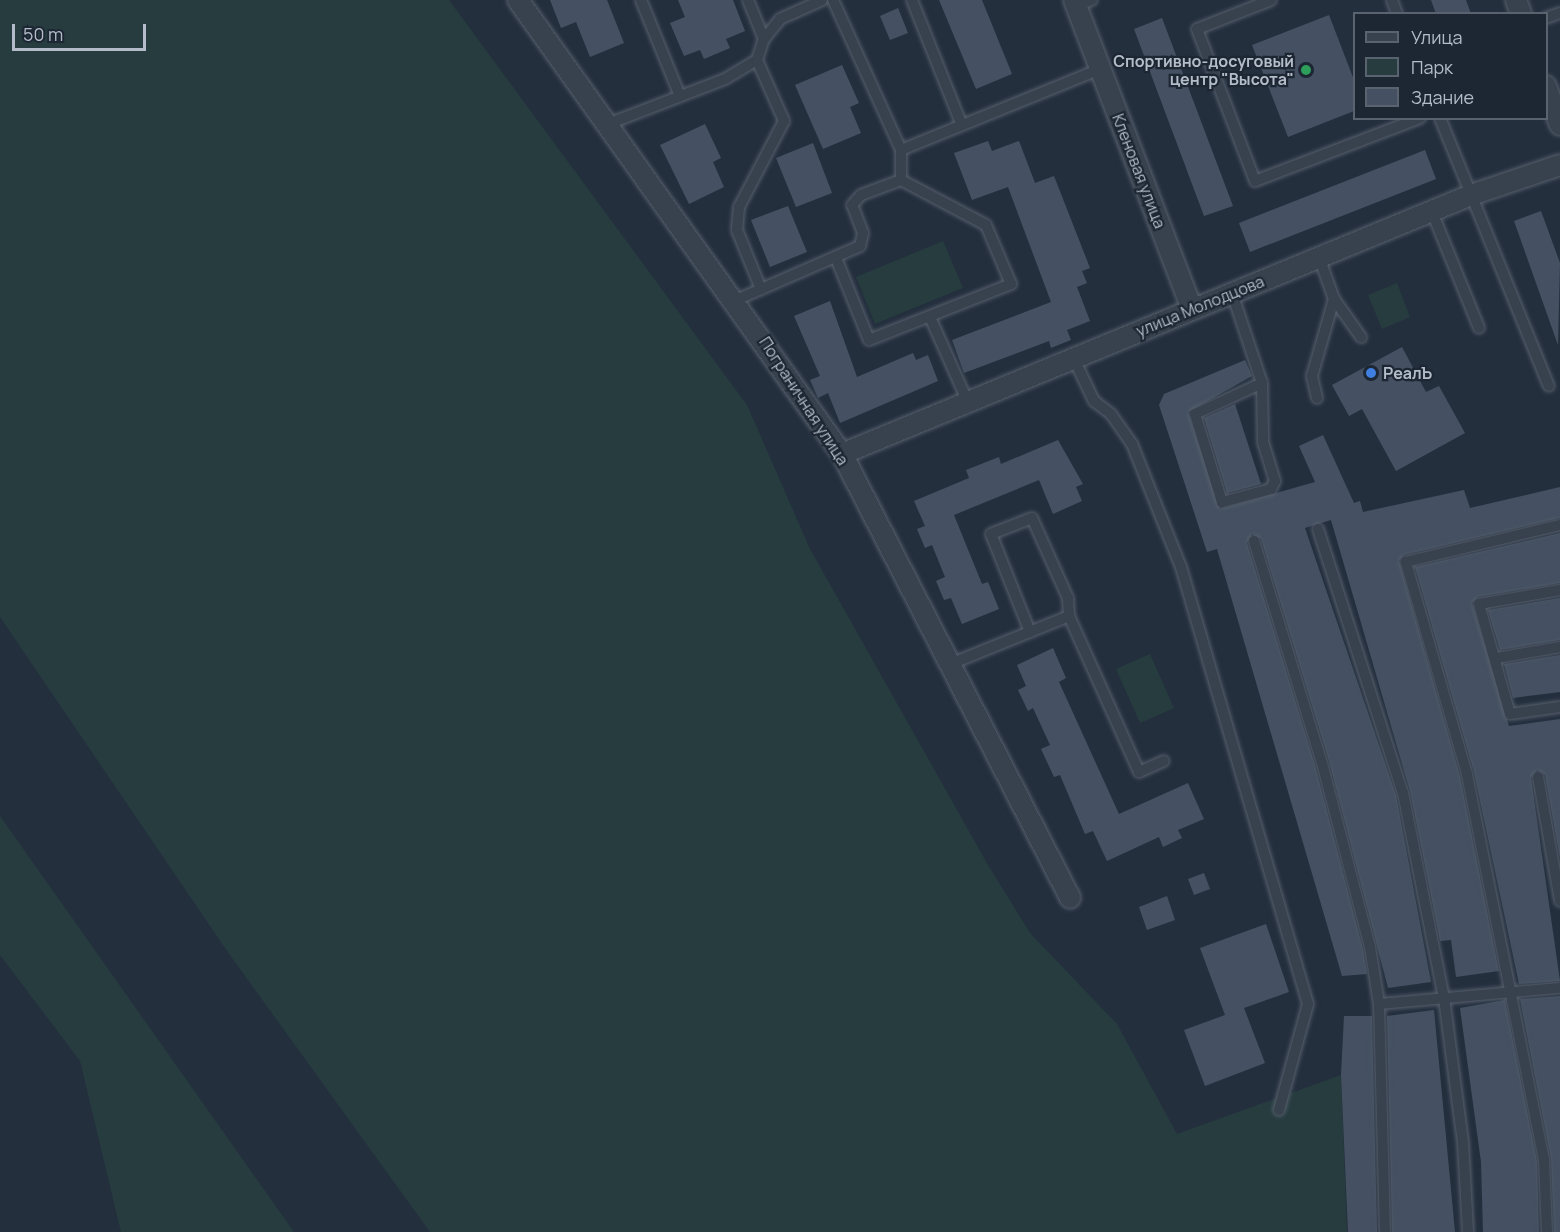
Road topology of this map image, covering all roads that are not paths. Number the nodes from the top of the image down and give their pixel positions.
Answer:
1 (518, 0) edge
2 (641, 0) edge
3 (748, 0) edge
4 (822, 0) edge
5 (834, 0) edge
6 (912, 0) edge
7 (1271, 0) edge
8 (1081, 2) edge
9 (1247, 4) edge
10 (764, 39) junction
11 (757, 60) junction
12 (1100, 69) junction
13 (1548, 92) edge
14 (680, 96) junction
15 (1415, 120) edge
16 (1441, 120) edge
17 (961, 123) junction
18 (608, 124) junction
19 (1560, 125) edge
20 (902, 150) junction
21 (1560, 165) edge
22 (901, 180) junction
23 (1471, 195) junction
24 (1432, 212) junction
25 (1319, 257) junction
26 (836, 258) junction
27 (760, 290) junction
28 (1232, 293) junction
29 (1334, 299) junction
30 (736, 300) junction
31 (1192, 309) junction
32 (930, 316) junction
33 (1479, 328) dead end
34 (1361, 337) dead end
35 (1073, 357) junction
36 (1262, 383) junction
37 (1549, 386) dead end
38 (1317, 398) dead end
39 (967, 400) junction
40 (842, 454) junction
41 (1560, 525) edge
42 (1318, 529) dead end
43 (1254, 542) dead end
44 (1560, 590) edge
45 (1069, 616) junction
46 (1030, 632) junction
47 (1560, 647) edge
48 (1497, 658) junction
49 (948, 664) junction
50 (1560, 707) edge
51 (1164, 761) dead end
52 (1538, 777) dead end
53 (1070, 898) dead end
54 (1560, 900) edge
55 (1560, 988) edge
56 (1511, 995) junction
57 (1444, 998) junction
58 (1379, 1004) junction
59 (1279, 1110) dead end
60 (1385, 1232) edge
61 (1468, 1232) edge
62 (1547, 1232) edge

1 - 18 street, Пограничная улица
2 - 14 lane
3 - 10 lane
4 - 10 lane
5 - 20 lane
6 - 17 lane
7 - 9 lane
8 - 12 street, Кленовая улица
9 - 15 lane
10 - 11 lane
11 - 14 lane
11 - 27 lane
12 - 17 lane
12 - 31 street, Кленовая улица
13 - 19 street
14 - 18 lane
16 - 23 lane
17 - 20 lane
18 - 30 street, Пограничная улица
20 - 22 lane
21 - 23 street, улица Молодцова
22 - 26 lane
22 - 32 lane
23 - 24 street, улица Молодцова
23 - 37 lane
24 - 25 street, улица Молодцова
24 - 33 lane
25 - 28 street, улица Молодцова
25 - 29 lane
26 - 27 lane
26 - 32 lane
27 - 30 lane
28 - 31 street, улица Молодцова
28 - 36 lane
29 - 34 lane
29 - 38 lane
30 - 40 street, Пограничная улица
31 - 35 street, улица Молодцова
32 - 39 lane
35 - 39 street, улица Молодцова
35 - 59 lane
36 - 36 lane
39 - 40 street, улица Молодцова
40 - 49 street, Пограничная улица
41 - 56 lane
42 - 57 lane
43 - 58 lane
44 - 48 lane
45 - 46 lane
45 - 46 lane
45 - 51 lane
46 - 49 lane
47 - 48 lane
48 - 50 lane
49 - 53 street, Пограничная улица
52 - 54 lane
55 - 56 lane
56 - 57 lane
56 - 62 lane
57 - 58 lane
57 - 61 lane
58 - 60 lane

